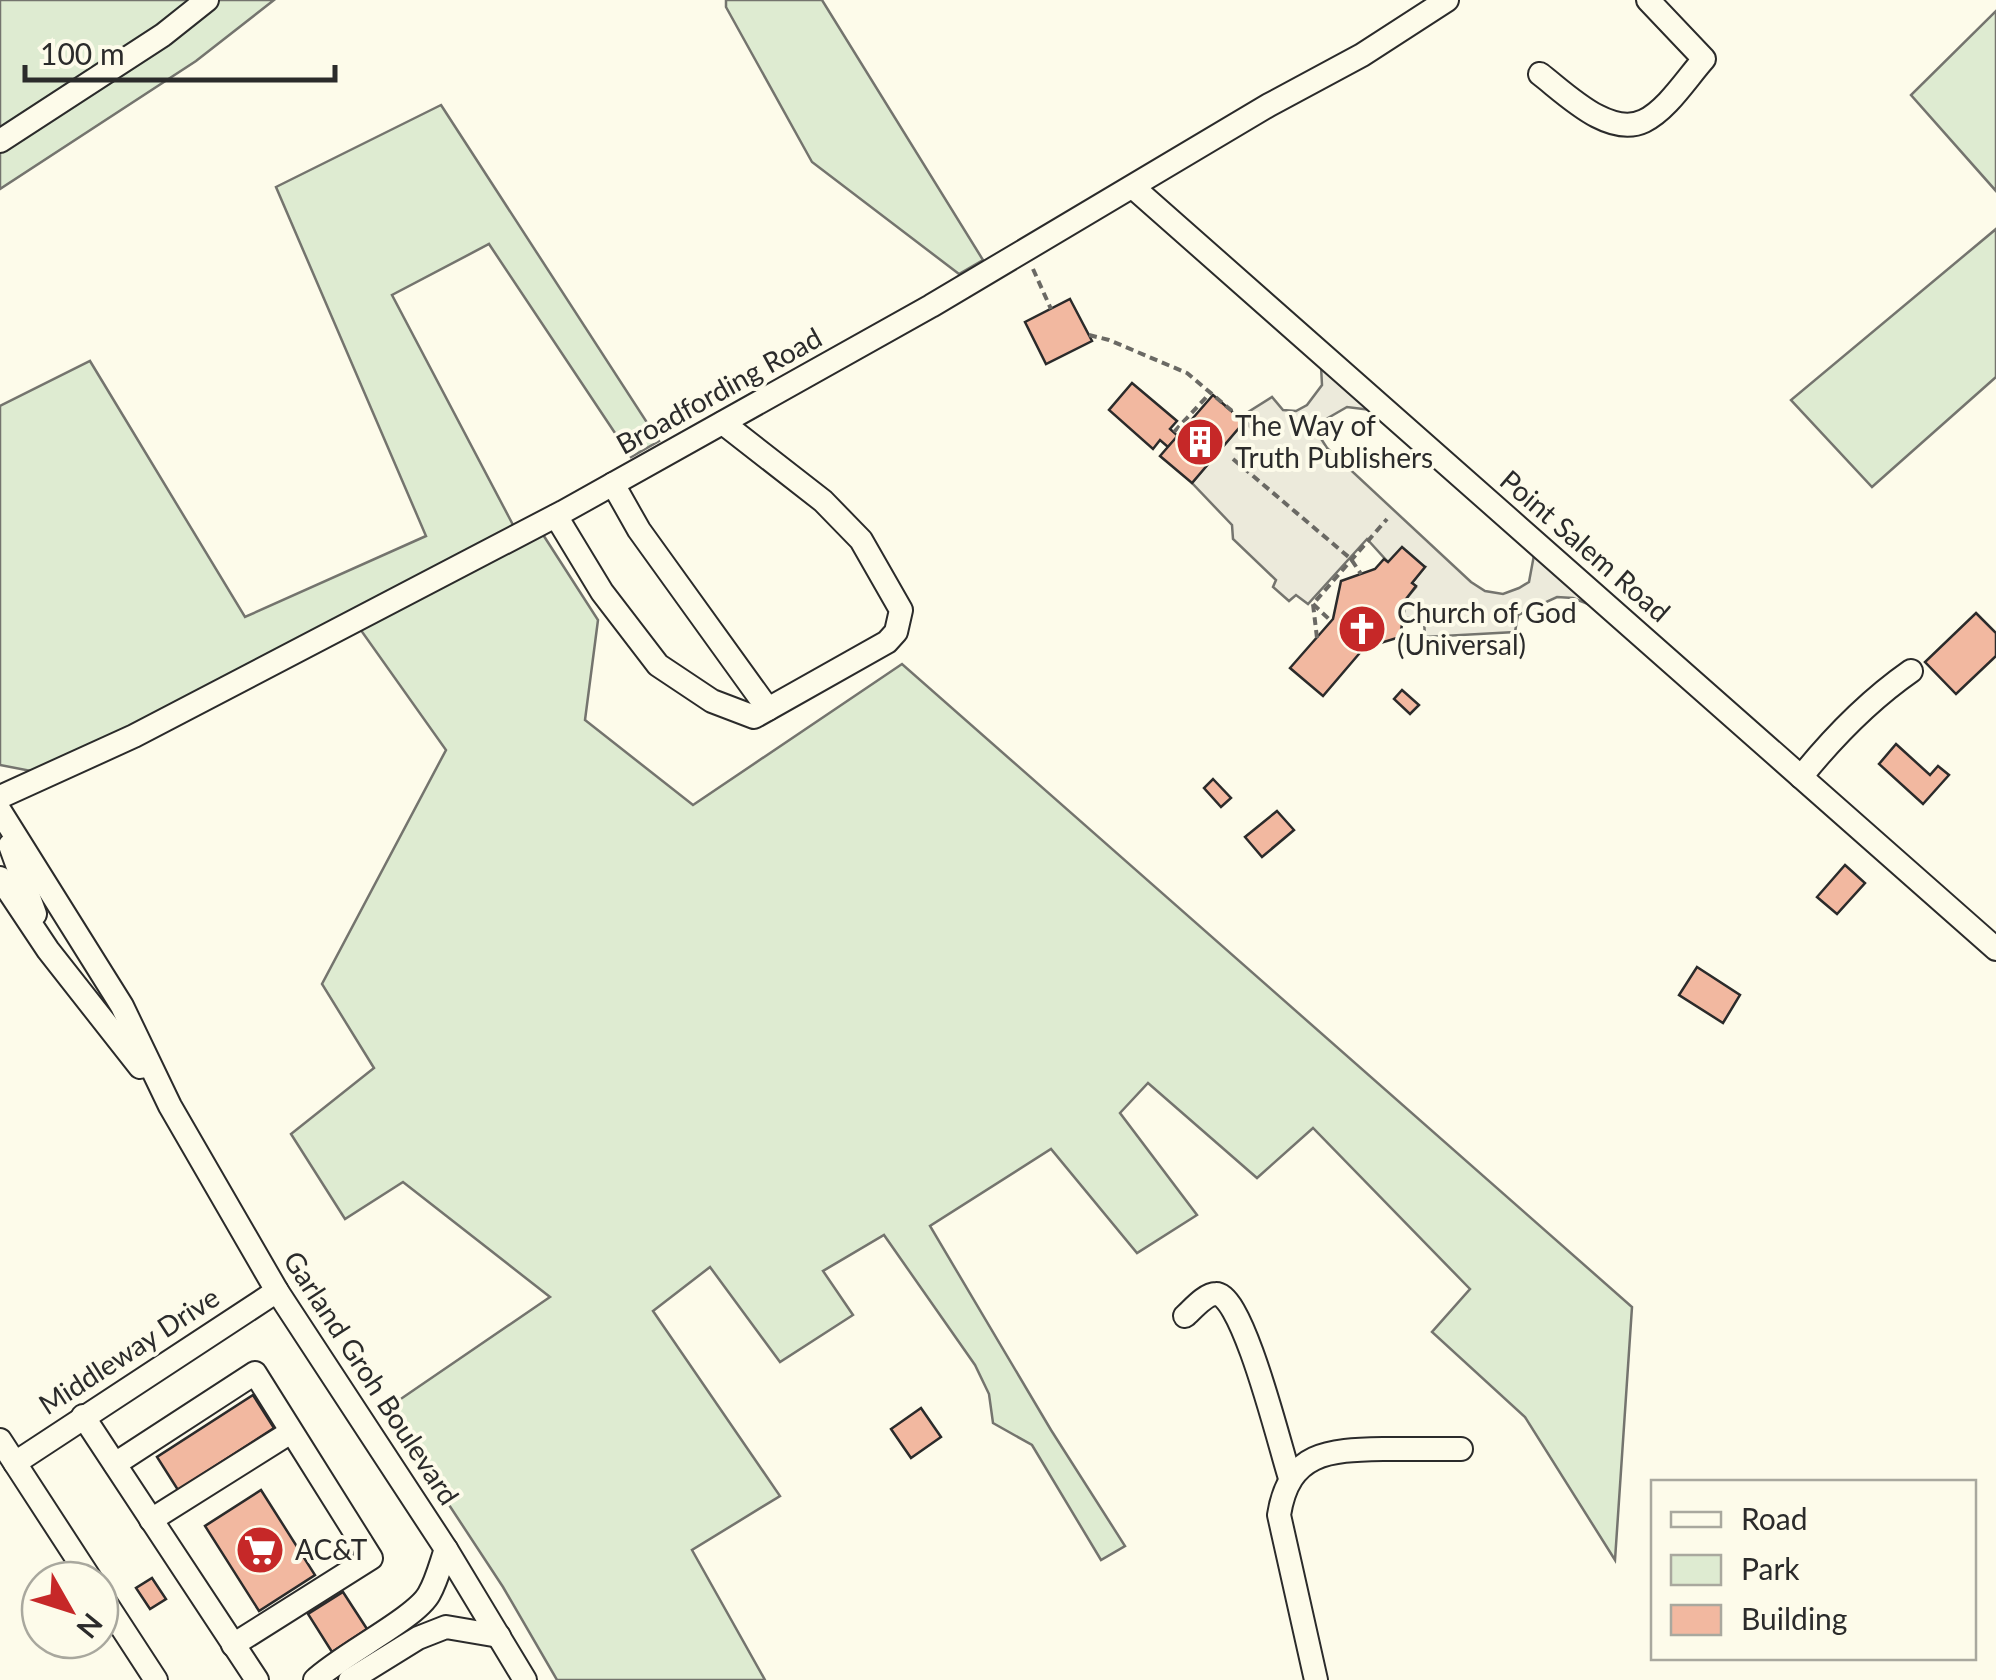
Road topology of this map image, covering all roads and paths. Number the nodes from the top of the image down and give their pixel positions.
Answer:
1 (207, 0) edge
2 (1447, 0) edge
3 (1648, 0) edge
4 (1540, 74) dead end
5 (0, 142) edge
6 (1134, 188) junction
7 (1024, 252) junction
8 (1052, 309) dead end
9 (1089, 336) dead end
10 (1211, 392) junction
11 (724, 422) junction
12 (1174, 432) dead end
13 (1257, 432) dead end
14 (1233, 459) dead end
15 (613, 484) junction
16 (556, 516) junction
17 (1387, 518) dead end
18 (1352, 559) junction
19 (1360, 574) dead end
20 (1313, 604) junction
21 (1330, 621) dead end
22 (1316, 638) dead end
23 (1911, 671) dead end
24 (768, 709) junction
25 (1802, 777) junction
26 (0, 796) edge
27 (0, 814) edge
28 (0, 878) edge
29 (1996, 949) edge
30 (48, 950) junction
31 (170, 1106) junction
32 (277, 1291) junction
33 (1185, 1316) dead end
34 (83, 1416) junction
35 (291, 1432) junction
36 (0, 1440) edge
37 (1461, 1450) dead end
38 (15, 1463) junction
39 (115, 1464) junction
40 (1290, 1478) junction
41 (152, 1520) junction
42 (446, 1549) junction
43 (78, 1560) edge
44 (120, 1625) edge
45 (499, 1636) junction
46 (233, 1644) junction
47 (156, 1680) edge
48 (257, 1680) edge
49 (315, 1680) edge
50 (350, 1680) edge
51 (526, 1680) edge
52 (1316, 1680) edge

1 - 5 street
2 - 6 street, Broadfording Road
3 - 4 street
6 - 7 street, Broadfording Road
6 - 25 street, Point Salem Road
7 - 8 path
7 - 11 street, Broadfording Road
9 - 10 path
10 - 12 path
10 - 13 path
11 - 15 street, Broadfording Road
11 - 24 street
14 - 18 path
15 - 16 street, Broadfording Road
15 - 24 street
16 - 24 street
16 - 26 street, Broadfording Road
17 - 18 path
18 - 19 path
18 - 20 path
20 - 21 path
20 - 22 path
23 - 25 street
25 - 29 street, Point Salem Road
27 - 30 street
27 - 31 street, Garland Groh Boulevard
28 - 30 street, Garland Groh Boulevard
30 - 31 street, Garland Groh Boulevard
31 - 32 street, Garland Groh Boulevard
32 - 34 street, Middleway Drive
32 - 42 street, Garland Groh Boulevard
33 - 40 street
34 - 38 street, Middleway Drive
34 - 39 street
35 - 39 street
35 - 41 street
35 - 46 street
36 - 38 street
37 - 40 street
38 - 43 street
39 - 41 street
40 - 52 street
41 - 46 street
42 - 45 street, Garland Groh Boulevard
42 - 49 street
44 - 47 street
45 - 50 street
45 - 51 street, Garland Groh Boulevard
46 - 48 street

